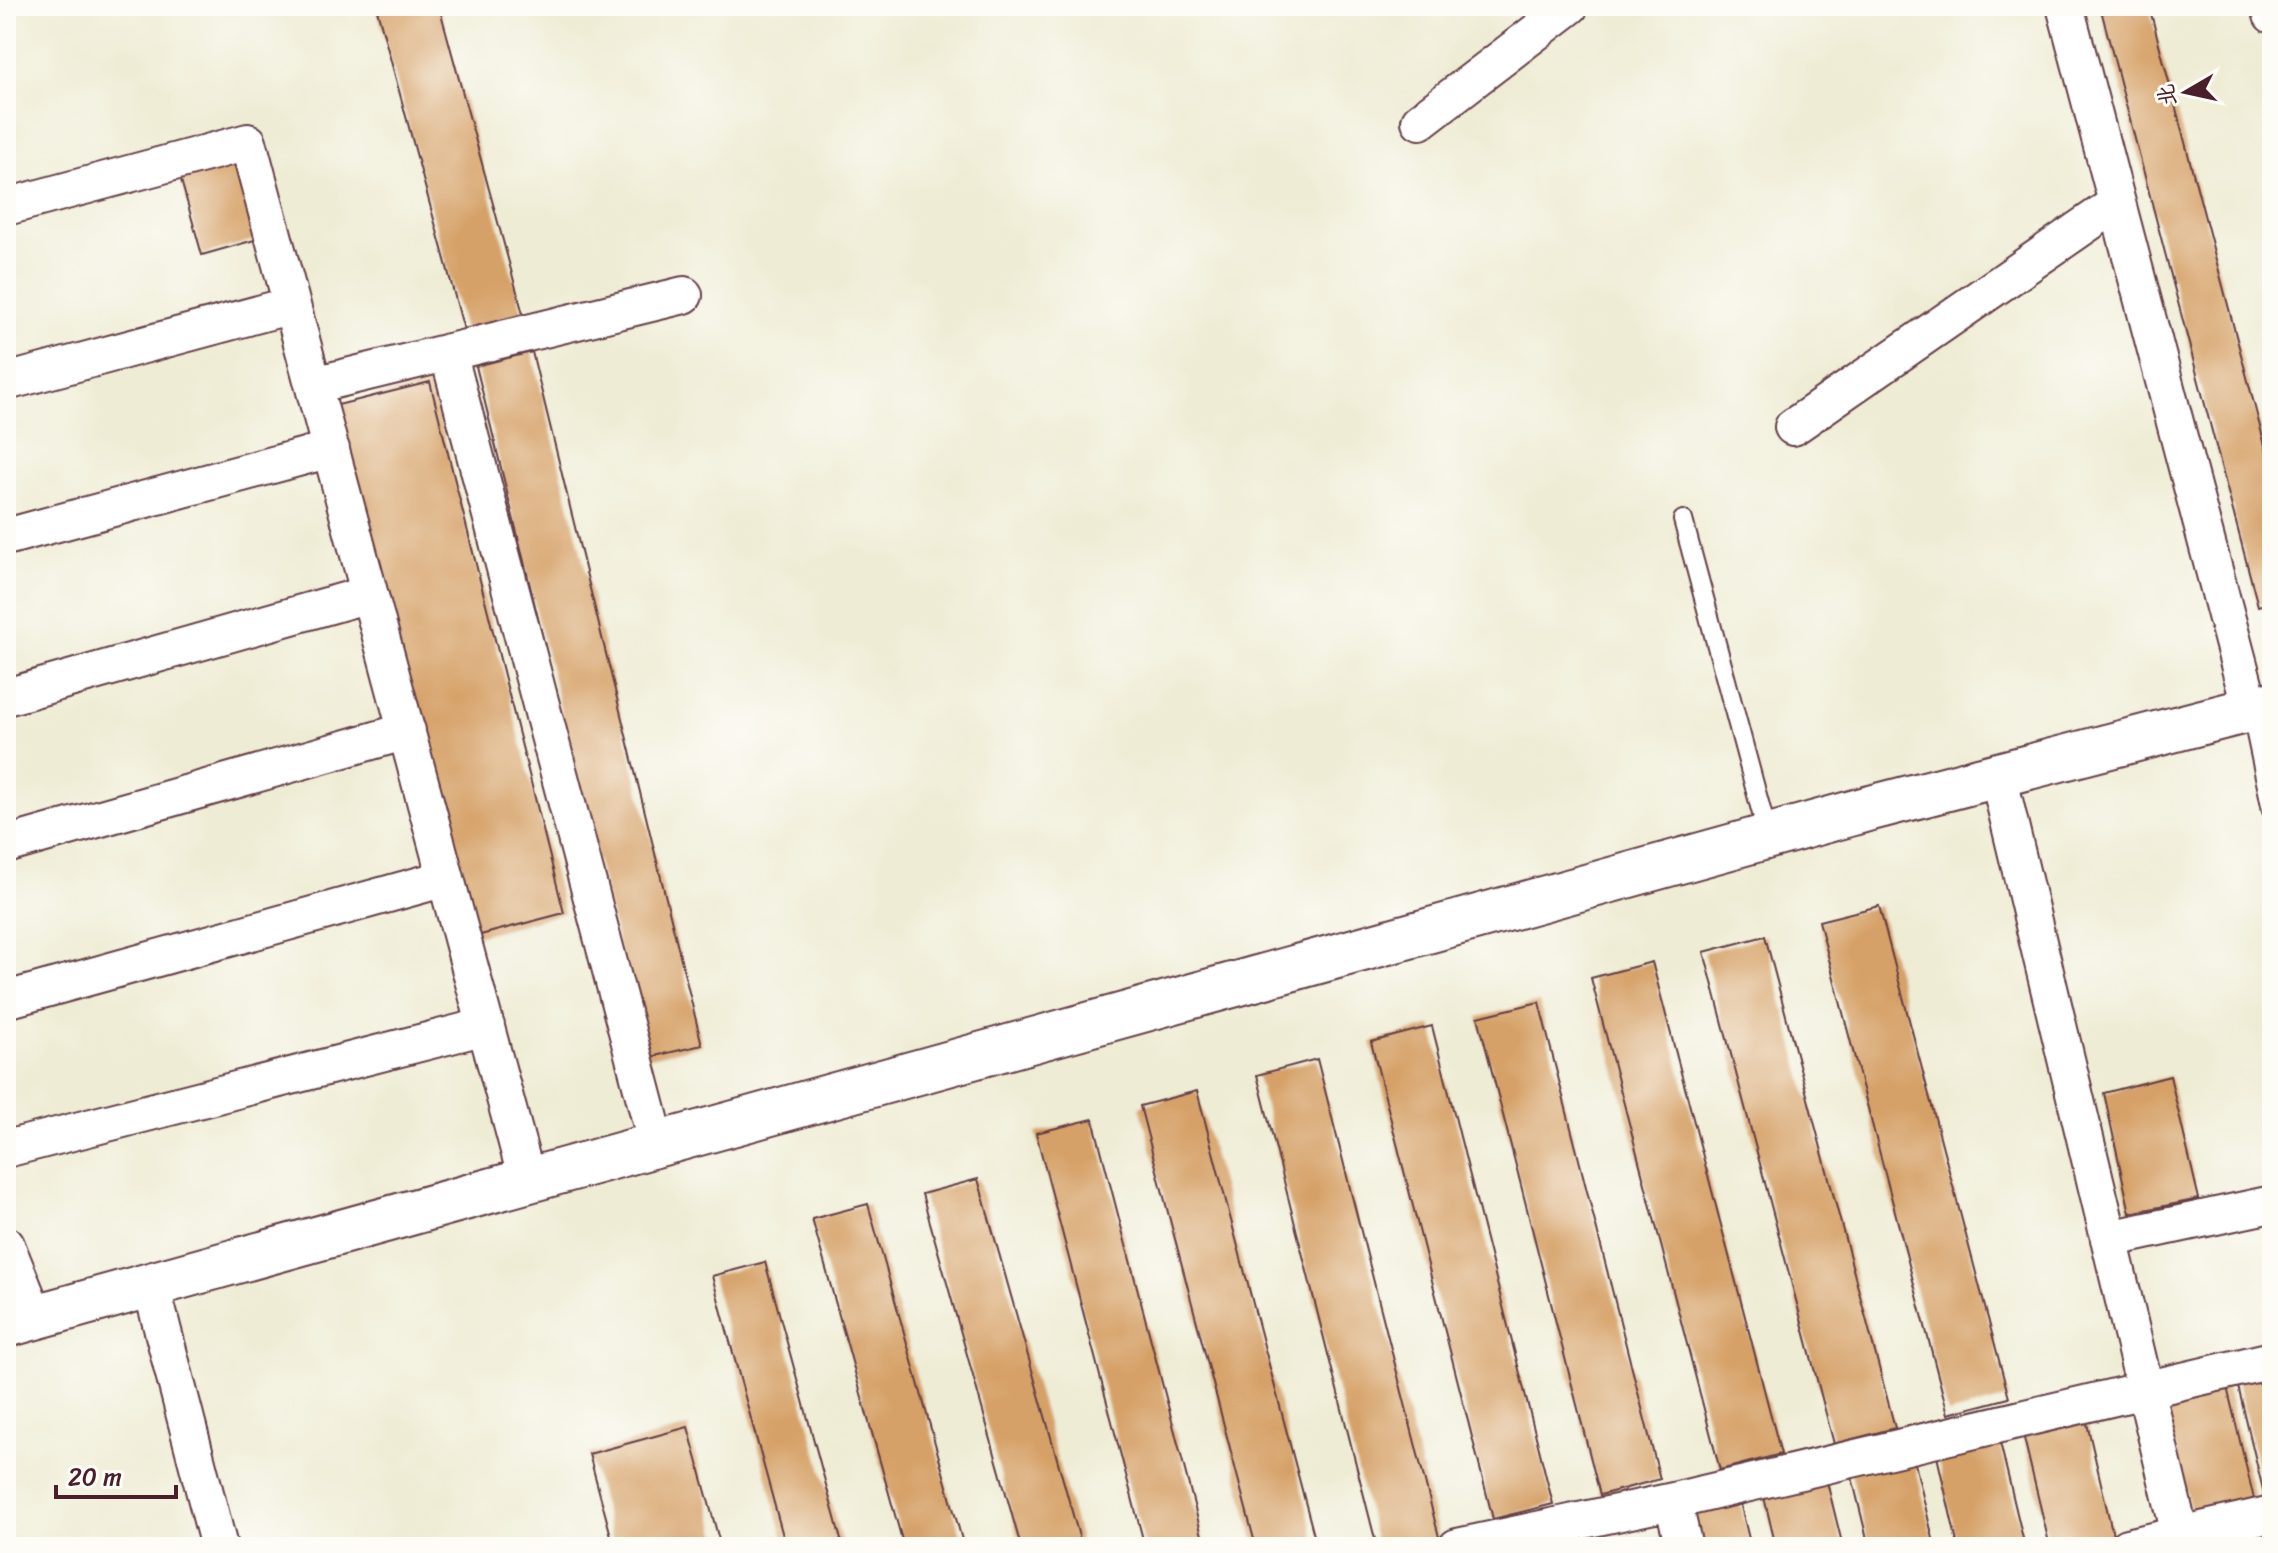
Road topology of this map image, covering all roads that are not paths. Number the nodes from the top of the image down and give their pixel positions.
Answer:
1 (1570, 6) edge
2 (2065, 6) edge
3 (2270, 6) edge
4 (2272, 15) edge
5 (1420, 121) dead end
6 (2117, 203) junction
7 (6, 207) edge
8 (684, 295) dead end
9 (292, 305) junction
10 (448, 352) junction
11 (6, 382) edge
12 (314, 385) junction
13 (1793, 427) dead end
14 (331, 449) junction
15 (1683, 520) dead end
16 (6, 537) edge
17 (369, 594) junction
18 (6, 697) edge
19 (2261, 707) edge
20 (407, 731) junction
21 (1998, 775) junction
22 (2272, 810) edge
23 (1768, 836) junction
24 (6, 845) edge
25 (446, 878) junction
26 (6, 1000) edge
27 (486, 1026) junction
28 (657, 1145) junction
29 (6, 1149) edge
30 (527, 1180) junction
31 (2272, 1204) edge
32 (2109, 1239) junction
33 (6, 1245) edge
34 (151, 1285) junction
35 (20, 1321) edge
36 (2272, 1360) edge
37 (2145, 1389) junction
38 (1673, 1501) junction
39 (2272, 1514) edge
40 (2181, 1541) edge
41 (219, 1547) edge
42 (1457, 1547) edge
43 (1684, 1547) edge
44 (2127, 1547) edge

1 - 5 street
2 - 6 street
3 - 4 street
6 - 13 street
6 - 19 street
7 - 9 street
8 - 10 street
9 - 11 street
9 - 12 street
10 - 12 street
10 - 28 street
12 - 14 street
14 - 16 street
14 - 17 street
15 - 23 lane
17 - 18 street
17 - 20 street
19 - 21 street
19 - 22 lane
20 - 24 street
20 - 25 street
21 - 23 street
21 - 32 street
23 - 28 street
25 - 26 street
25 - 27 street
27 - 29 street
27 - 30 street
28 - 30 street
30 - 34 street
31 - 32 street
32 - 37 street
33 - 35 street
34 - 35 street
34 - 41 street
36 - 37 street
37 - 38 street
37 - 40 street
38 - 42 street
38 - 43 street
39 - 40 street
40 - 44 street

